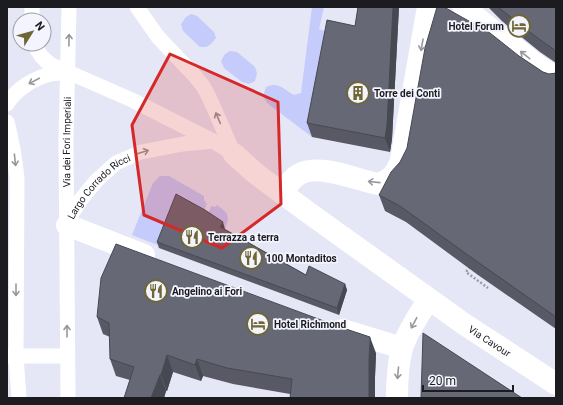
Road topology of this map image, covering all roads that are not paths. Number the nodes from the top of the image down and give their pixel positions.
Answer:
1 (69, 7) edge
2 (137, 7) edge
3 (428, 7) edge
4 (463, 7) edge
5 (38, 52) edge
6 (68, 72) junction
7 (556, 78) edge
8 (7, 104) edge
9 (7, 122) edge
10 (213, 141) junction
11 (234, 154) junction
12 (282, 194) junction
13 (67, 225) junction
14 (164, 263) edge
15 (430, 299) junction
16 (327, 324) edge
17 (402, 348) junction
18 (12, 356) edge
19 (67, 356) junction
20 (556, 384) edge
21 (19, 398) edge
22 (68, 398) edge
23 (397, 398) edge

6 -> 1 lane, Via dei Fori Imperiali
11 -> 2 lane
3 -> 12 street
7 -> 4 street
5 - 6 lane
6 -> 8 lane
6 - 10 lane
6 - 13 lane, Via dei Fori Imperiali
9 -> 18 lane
10 - 11 lane
13 -> 10 lane, Largo Corrado Ricci
11 - 12 street
12 - 15 street
13 - 14 street, Largo Corrado Ricci
19 -> 13 lane, Via dei Fori Imperiali
15 -> 17 street
15 - 20 street, Via Cavour
16 - 17 street
17 -> 23 street
18 - 19 lane
18 - 21 lane
19 - 22 lane, Via dei Fori Imperiali

